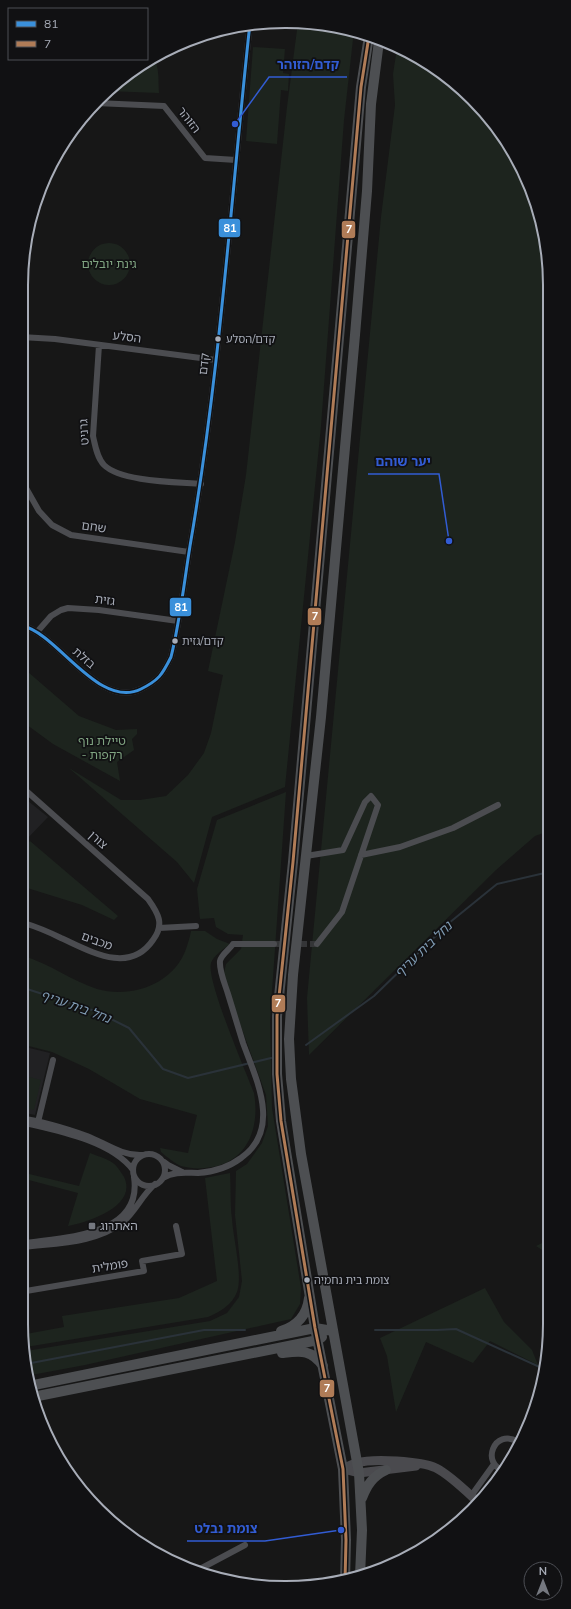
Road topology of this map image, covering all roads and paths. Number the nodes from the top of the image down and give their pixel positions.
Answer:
1 (249, 30) edge
2 (368, 42) edge
3 (378, 46) edge
4 (103, 103) edge
5 (236, 160) junction
6 (28, 335) edge
7 (28, 337) edge
8 (35, 337) junction
9 (99, 345) junction
10 (216, 360) junction
11 (201, 484) junction
12 (28, 492) edge
13 (189, 552) junction
14 (178, 621) junction
15 (28, 628) edge
16 (37, 632) junction
17 (138, 691) joint
18 (28, 792) edge
19 (498, 805) dead end
20 (361, 855) junction
21 (306, 856) junction
22 (28, 924) edge
23 (196, 926) dead end
24 (159, 928) junction
25 (274, 944) tunnel mouth
26 (317, 944) dead end
27 (53, 1060) dead end
28 (28, 1120) edge
29 (38, 1122) junction
30 (28, 1124) edge
31 (142, 1155) junction
32 (163, 1161) junction
33 (184, 1172) junction
34 (134, 1173) junction
35 (163, 1178) junction
36 (155, 1184) junction
37 (176, 1226) dead end
38 (28, 1243) edge
39 (28, 1248) edge
40 (28, 1291) edge
41 (310, 1292) junction
42 (315, 1328) junction
43 (333, 1331) junction
44 (318, 1340) junction
45 (250, 1342) junction
46 (233, 1358) junction
47 (323, 1366) junction
48 (36, 1385) edge
49 (39, 1396) edge
50 (515, 1440) edge
51 (494, 1464) junction
52 (423, 1465) junction
53 (358, 1468) junction
54 (343, 1469) junction
55 (499, 1469) edge
56 (386, 1470) junction
57 (472, 1496) junction
58 (474, 1498) edge
59 (362, 1500) junction
60 (245, 1545) dead end
61 (203, 1567) edge
62 (360, 1569) edge
63 (345, 1574) edge

1 - 5 street, קדם
2 - 41 main road
3 - 21 main road
4 - 5 street, הזוהר
5 - 10 street, קדם
6 - 8 street, הסלע
7 - 8 street, הסלע
8 - 9 street, הסלע
9 - 10 street, הסלע
9 - 11 street, גרניט
10 - 11 street, קדם
11 - 13 street, קדם
12 - 13 street, שחם
13 - 14 street, קדם
14 - 16 street, גזית
14 - 17 street, קדם
15 - 16 street, בזלת
16 - 17 street, בזלת
18 - 24 street, צורן
19 - 20 street
20 - 21 street
20 - 26 street
21 - 43 main road
22 - 24 street, מכבים
23 - 24 street
25 - 33 street
27 - 29 street
28 - 29 street
29 - 31 street
30 - 34 street
31 - 32 street
31 - 34 street
32 - 33 street
32 - 35 street
33 - 35 street
34 - 36 street
34 - 38 street
35 - 36 street
36 - 39 street
37 - 40 street, פומלית
41 - 42 main road
41 - 45 main road
42 - 43 main road
42 - 44 main road
42 - 45 main road
43 - 44 main road
43 - 53 main road
44 - 46 main road
44 - 47 main road
45 - 48 main road
46 - 47 main road
46 - 49 main road
47 - 54 main road
50 - 51 street
51 - 55 street
51 - 57 street
52 - 53 street
52 - 56 street
52 - 57 street
53 - 54 street
53 - 56 street
53 - 59 main road
54 - 63 main road
56 - 59 main road
57 - 58 street
59 - 62 main road
60 - 61 street

